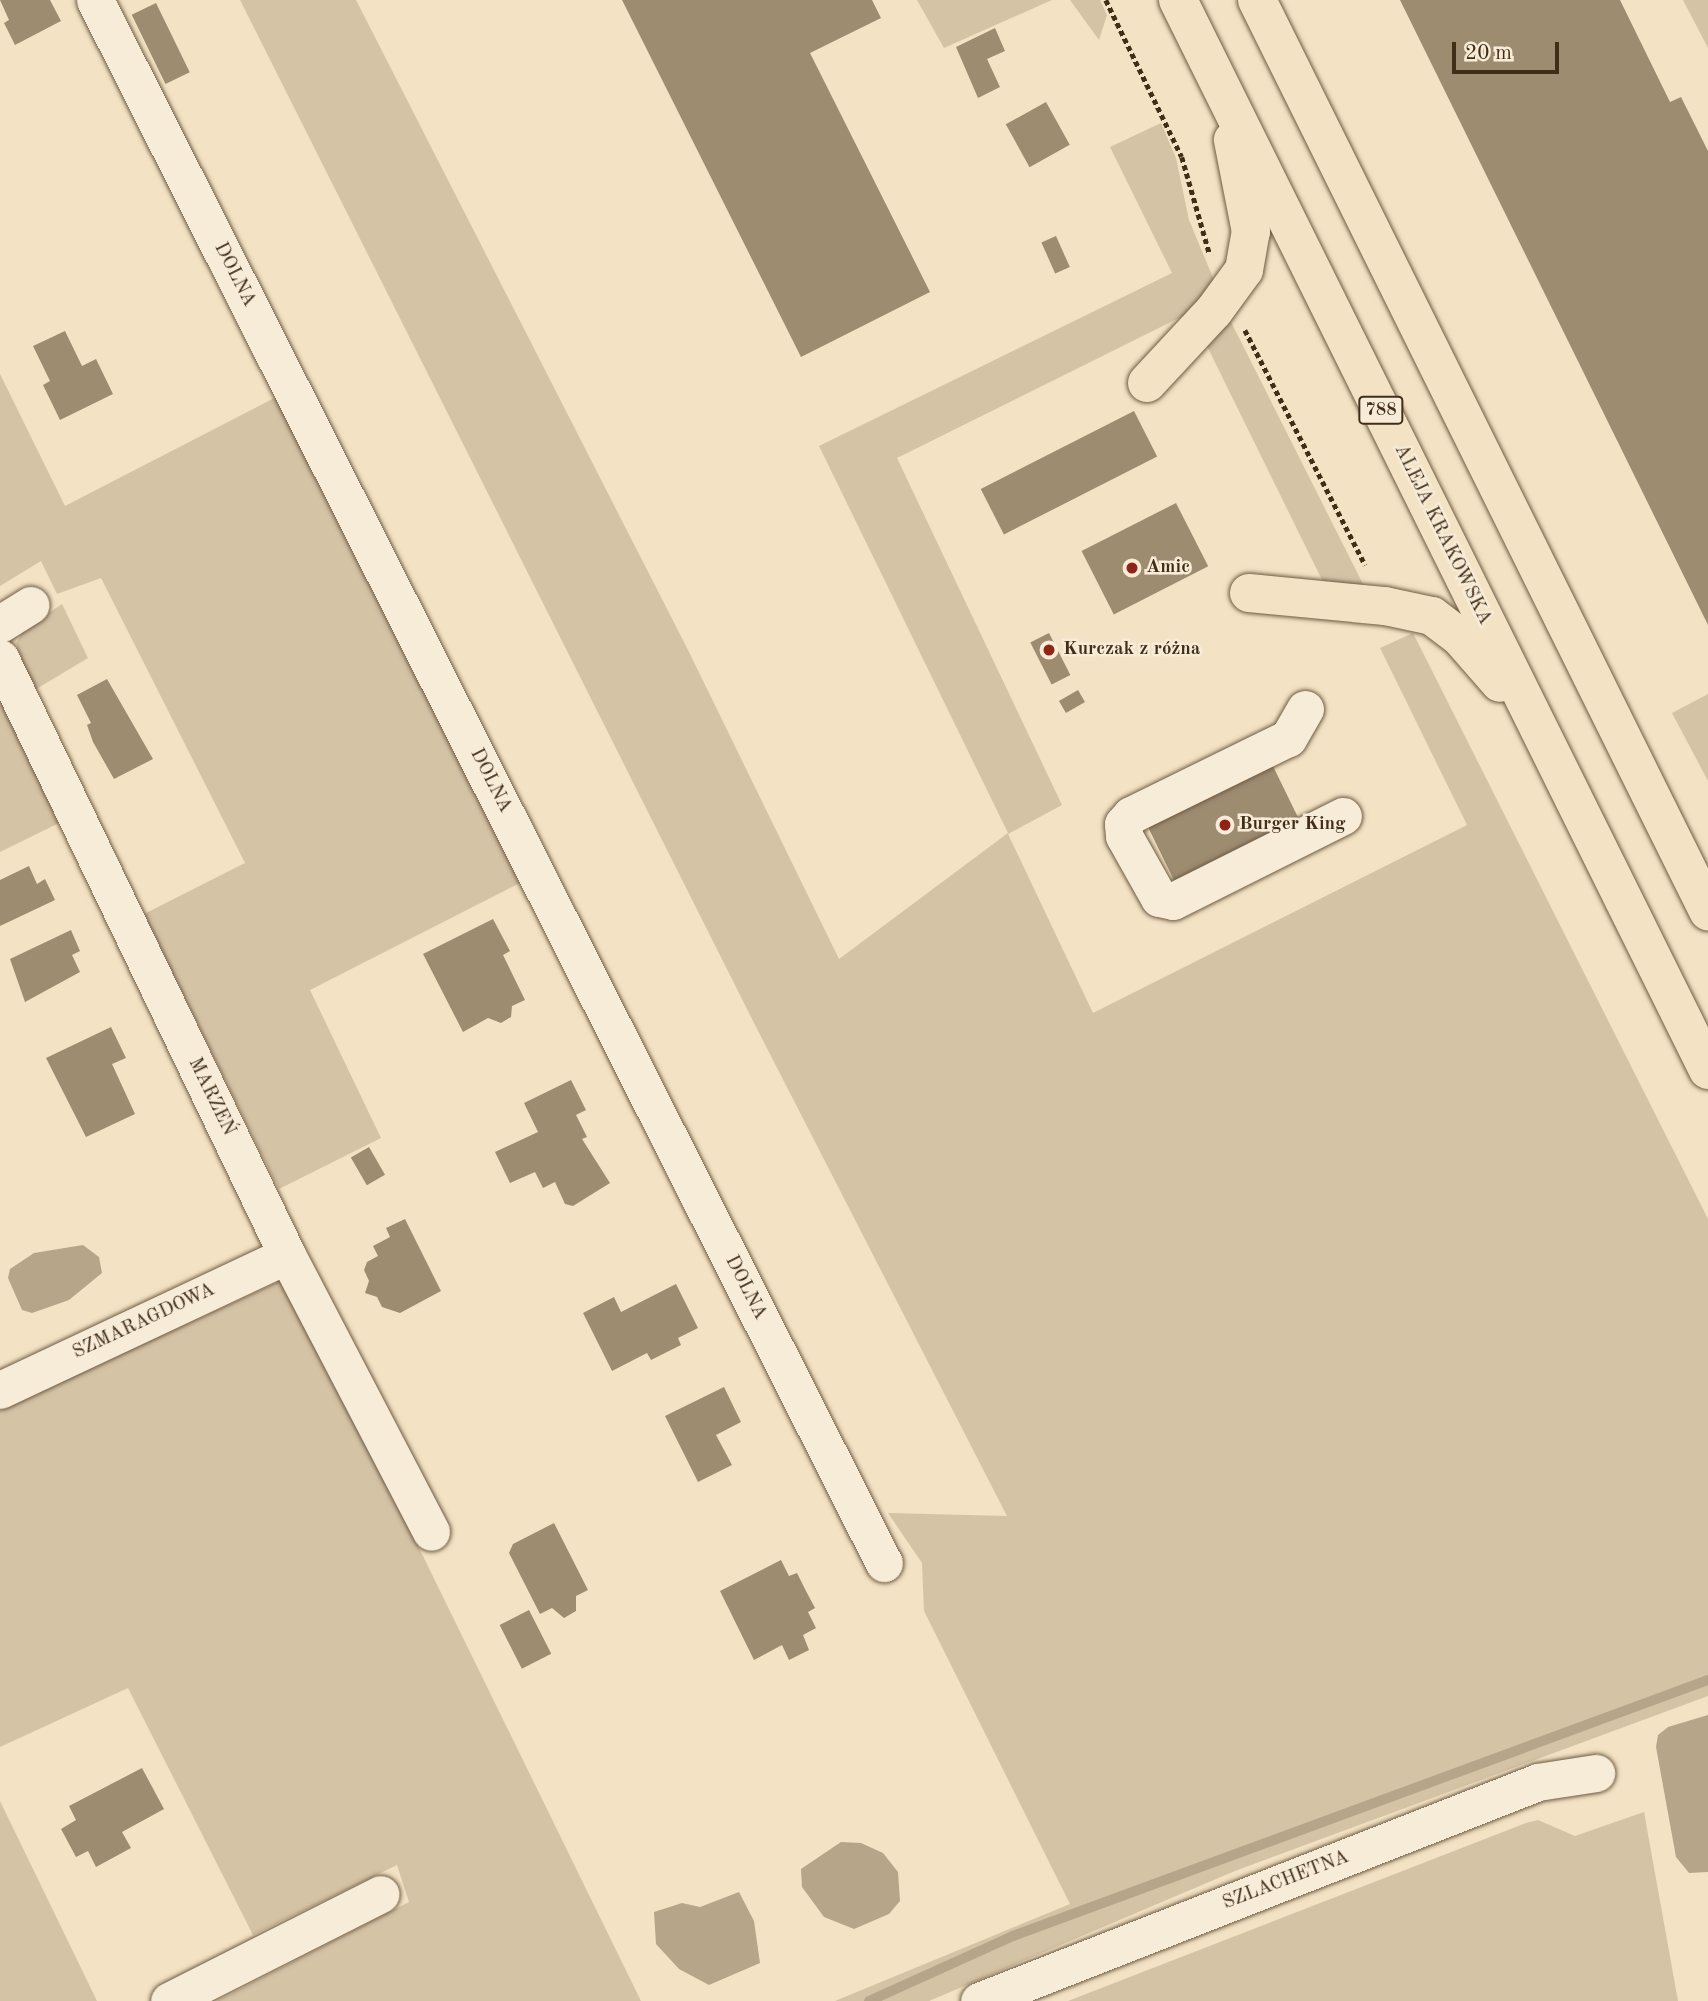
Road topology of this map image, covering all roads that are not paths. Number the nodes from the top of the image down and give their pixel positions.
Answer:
1 (96, 0) edge
2 (1178, 0) edge
3 (1262, 7) edge
4 (1224, 93) junction
5 (1147, 383) dead end
6 (1249, 593) dead end
7 (0, 658) edge
8 (1305, 709) dead end
9 (1537, 727) junction
10 (1343, 817) dead end
11 (1708, 911) edge
12 (1708, 1070) edge
13 (288, 1255) junction
14 (0, 1390) edge
15 (431, 1532) dead end
16 (884, 1563) dead end
17 (1596, 1773) dead end
18 (382, 1894) dead end
19 (169, 2001) edge
20 (979, 2001) edge

1 - 16 street, DOLNA
2 - 4 main road, ALEJA KRAKOWSKA / 788
3 - 11 main road
4 - 5 main road
4 - 9 main road, ALEJA KRAKOWSKA / 788
6 - 9 main road
7 - 13 street, MARZEŃ
8 - 10 street
9 - 12 main road, ALEJA KRAKOWSKA / 788
13 - 14 street, SZMARAGDOWA
13 - 15 street, MARZEŃ
17 - 20 street, SZLACHETNA
18 - 19 street

